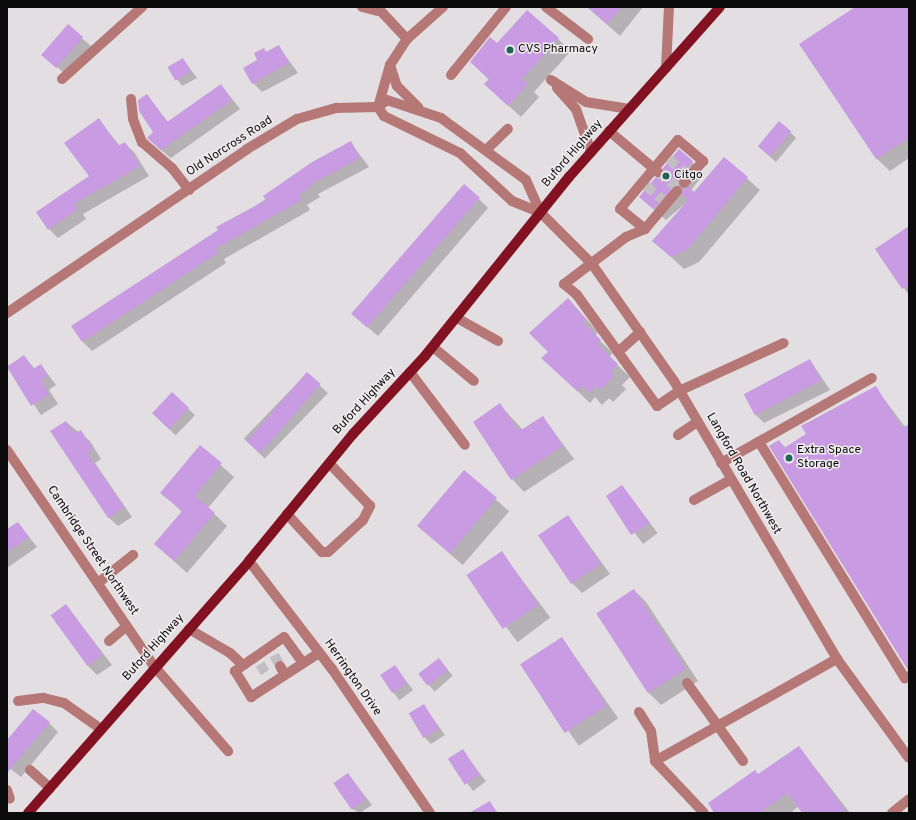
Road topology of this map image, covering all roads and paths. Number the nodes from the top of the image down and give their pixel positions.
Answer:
1 (142, 7) edge
2 (362, 7) edge
3 (443, 7) edge
4 (546, 7) edge
5 (669, 7) edge
6 (720, 7) edge
7 (503, 8) edge
8 (378, 9) edge
9 (407, 39) junction
10 (588, 39) dead end
11 (390, 65) junction
12 (666, 68) junction
13 (451, 74) dead end
14 (62, 79) dead end
15 (131, 99) dead end
16 (378, 107) junction
17 (629, 109) junction
18 (428, 112) junction
19 (508, 128) dead end
20 (610, 131) junction
21 (487, 149) junction
22 (591, 152) junction
23 (656, 170) junction
24 (686, 177) dead end
25 (189, 190) junction
26 (677, 191) dead end
27 (541, 213) junction
28 (645, 229) junction
29 (592, 264) junction
30 (7, 313) edge
31 (457, 318) junction
32 (640, 332) junction
33 (498, 341) dead end
34 (784, 343) dead end
35 (433, 347) junction
36 (618, 352) junction
37 (410, 372) junction
38 (872, 378) dead end
39 (474, 381) dead end
40 (679, 391) junction
41 (697, 422) junction
42 (678, 435) dead end
43 (759, 442) junction
44 (465, 445) dead end
45 (7, 450) edge
46 (11, 463) edge
47 (329, 463) junction
48 (721, 463) junction
49 (730, 480) junction
50 (694, 500) dead end
51 (287, 514) junction
52 (133, 555) dead end
53 (249, 561) junction
54 (98, 583) junction
55 (127, 626) junction
56 (189, 629) junction
57 (109, 640) dead end
58 (319, 653) junction
59 (837, 658) junction
60 (303, 663) junction
61 (243, 665) junction
62 (154, 666) junction
63 (909, 676) edge
64 (687, 683) dead end
65 (18, 701) dead end
66 (639, 712) dead end
67 (718, 725) junction
68 (101, 729) junction
69 (228, 751) dead end
70 (909, 758) edge
71 (743, 760) dead end
72 (655, 761) junction
73 (30, 770) dead end
74 (50, 788) junction
75 (909, 799) edge
76 (28, 813) edge
77 (430, 813) edge
78 (704, 813) edge
79 (892, 813) edge

1 - 14 street
2 - 8 street
3 - 9 street
4 - 10 street
5 - 12 street
6 - 12 main road, Buford Highway
7 - 13 street
8 - 9 street
9 - 11 street
11 - 16 street
11 - 18 street
12 - 17 main road, Buford Highway
15 - 25 street
16 - 18 street, Langford Road Northwest
16 - 25 street, Old Norcross Road
16 - 27 street, Langford Road Northwest
17 - 20 main road, Buford Highway
17 - 22 street
18 - 21 street, Langford Road Northwest
19 - 21 street
20 - 22 main road, Buford Highway
20 - 23 street
21 - 27 street, Langford Road Northwest
22 - 27 main road, Buford Highway
23 - 24 street
23 - 28 street
25 - 30 street, Old Norcross Road
26 - 28 street
27 - 29 street, Langford Road Northwest
27 - 31 main road, Buford Highway
28 - 29 street
29 - 32 street, Langford Road Northwest
29 - 36 street
31 - 33 street
31 - 35 main road, Buford Highway
32 - 36 street
32 - 40 street, Langford Road Northwest
34 - 40 street
35 - 37 main road, Buford Highway
35 - 39 street
36 - 40 street
37 - 44 street
37 - 47 main road, Buford Highway
38 - 43 street
40 - 41 street, Langford Road Northwest
41 - 42 street
41 - 48 street, Langford Road Northwest
43 - 48 street
43 - 63 street
45 - 46 street, Cambridge Street Northwest
46 - 54 street, Cambridge Street Northwest
47 - 51 main road, Buford Highway
47 - 51 street
48 - 49 street, Langford Road Northwest
49 - 50 street
49 - 59 street, Langford Road Northwest
51 - 53 main road, Buford Highway
52 - 54 street
53 - 56 main road, Buford Highway
53 - 58 street, Herrington Drive
54 - 55 street, Cambridge Street Northwest
55 - 57 street
55 - 62 street, Cambridge Street Northwest
56 - 61 street
56 - 62 main road, Buford Highway
58 - 60 street
58 - 77 street, Herrington Drive
59 - 67 street
59 - 70 street, Langford Road Northwest
60 - 61 street
60 - 61 street
62 - 68 main road, Buford Highway
62 - 69 street, Cambridge Street Northwest
64 - 67 street
65 - 68 street
66 - 72 street
67 - 71 street
67 - 72 street
68 - 74 main road, Buford Highway
72 - 78 street
73 - 74 street
74 - 76 main road, Buford Highway
75 - 79 street

